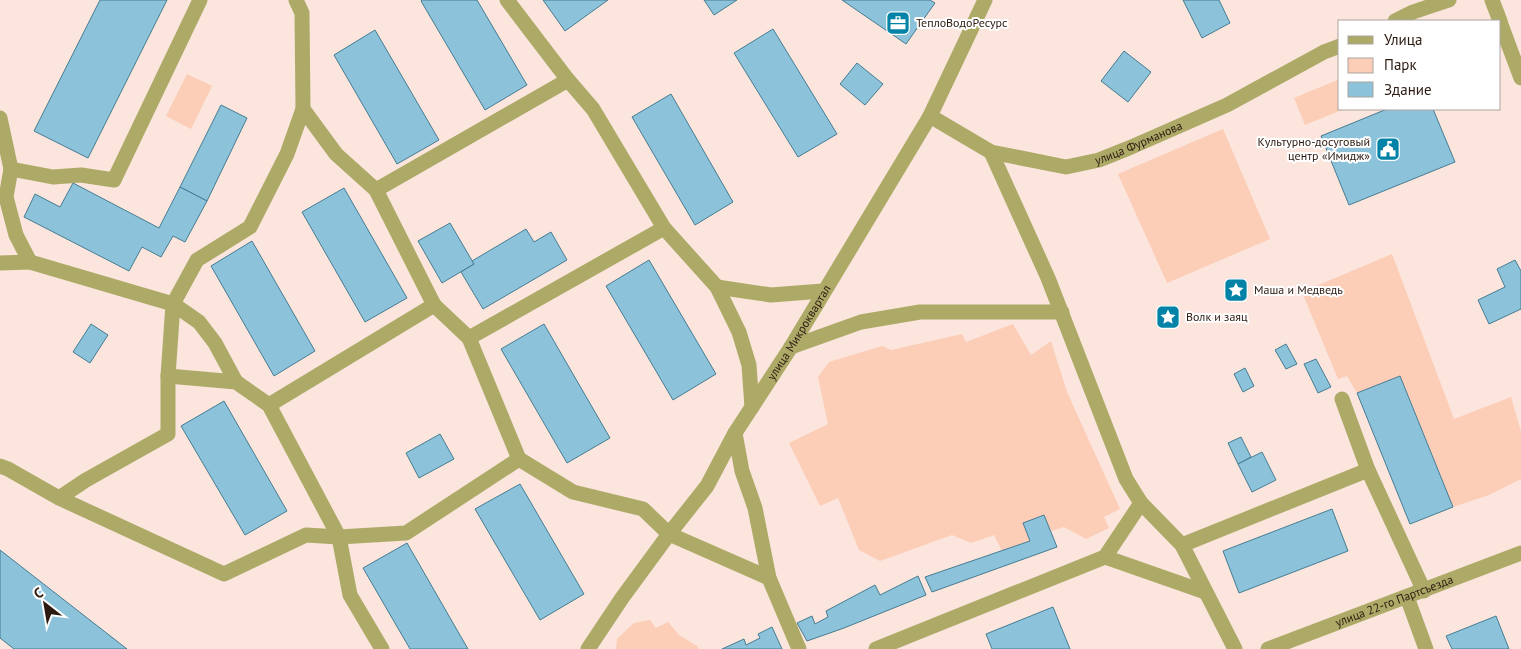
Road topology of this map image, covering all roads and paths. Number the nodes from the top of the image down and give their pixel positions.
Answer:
1 (200, 0) edge
2 (296, 0) edge
3 (507, 0) edge
4 (985, 0) edge
5 (1449, 0) edge
6 (1492, 0) edge
7 (1397, 20) edge
8 (1500, 20) edge
9 (1501, 23) edge
10 (1338, 47) edge
11 (1519, 68) edge
12 (568, 80) junction
13 (303, 109) junction
14 (930, 116) junction
15 (0, 118) edge
16 (991, 152) junction
17 (11, 169) junction
18 (376, 190) junction
19 (3, 199) edge
20 (664, 228) junction
21 (30, 262) junction
22 (0, 263) edge
23 (717, 287) junction
24 (823, 291) junction
25 (173, 304) junction
26 (434, 305) junction
27 (1062, 312) junction
28 (469, 338) junction
29 (791, 347) junction
30 (168, 376) junction
31 (236, 382) junction
32 (1342, 399) dead end
33 (269, 405) junction
34 (752, 407) junction
35 (734, 433) junction
36 (519, 459) junction
37 (0, 466) edge
38 (1368, 470) junction
39 (59, 498) junction
40 (1141, 503) junction
41 (669, 534) junction
42 (339, 537) junction
43 (1182, 546) junction
44 (1521, 553) edge
45 (1105, 557) junction
46 (769, 578) junction
47 (1424, 591) junction
48 (1205, 592) junction
49 (1407, 597) junction
50 (1285, 646) edge
51 (382, 649) edge
52 (588, 649) edge
53 (799, 649) edge
54 (876, 649) edge
55 (1235, 649) edge
56 (1268, 649) edge
57 (1426, 649) edge

1 - 17 street
2 - 13 street
3 - 12 street
4 - 14 street, улица Микроквартал
5 - 7 street
6 - 8 street
9 - 11 street
10 - 16 street, улица Фурманова
12 - 18 street
12 - 20 street
13 - 18 street
13 - 25 street
14 - 16 street, улица Фурманова
14 - 24 street, улица Микроквартал
15 - 17 street
16 - 27 street
17 - 19 street
18 - 26 street
19 - 21 street
20 - 23 street
20 - 28 street
21 - 22 street
21 - 25 street
23 - 24 street
23 - 34 street
24 - 29 street, улица Микроквартал
25 - 30 street
25 - 31 street
26 - 28 street
26 - 33 street
27 - 29 street
27 - 40 street
28 - 36 street
29 - 34 street, улица Микроквартал
30 - 31 street
30 - 39 street
31 - 33 street
32 - 38 street
33 - 42 street
34 - 35 street, улица Микроквартал
35 - 41 street, улица Микроквартал
35 - 46 street
36 - 41 street
36 - 42 street
37 - 39 street
38 - 43 street
38 - 47 street
39 - 42 street
40 - 43 street
40 - 45 street
41 - 46 street
41 - 52 street, улица Микроквартал
42 - 51 street
43 - 48 street
44 - 47 street, улица 22-го Партсъезда
45 - 48 street
45 - 54 street
46 - 53 street
47 - 49 street, улица 22-го Партсъезда
48 - 55 street
49 - 50 street, улица 22-го Партсъезда
49 - 57 street
50 - 56 street, улица 22-го Партсъезда

